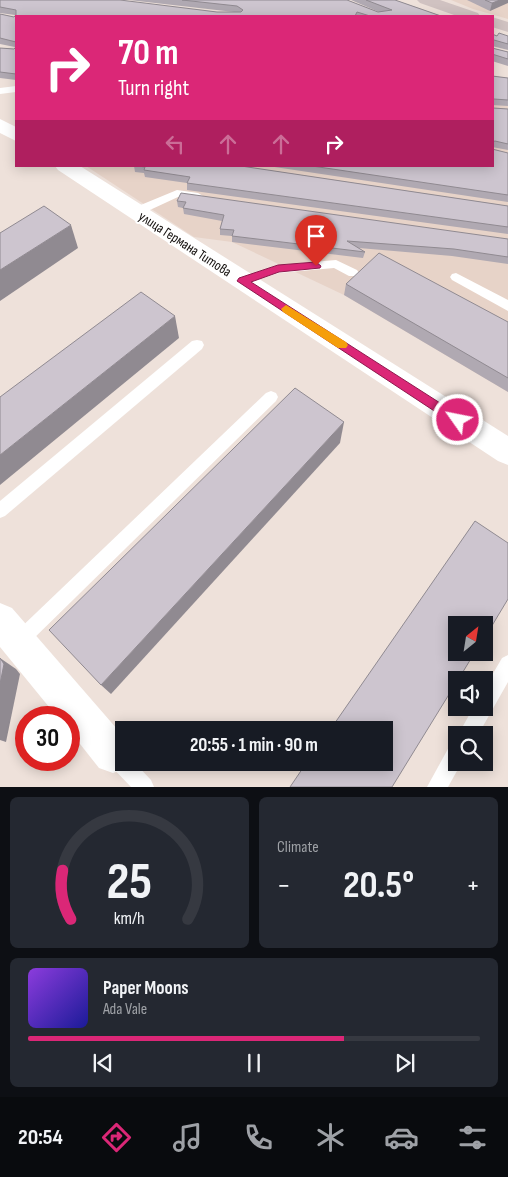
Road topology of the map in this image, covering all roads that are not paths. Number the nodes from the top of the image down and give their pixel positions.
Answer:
1 (425, 0) edge
2 (469, 15) edge
3 (494, 23) edge
4 (508, 27) edge
5 (15, 89) edge
6 (0, 91) edge
7 (0, 125) edge
8 (15, 134) edge
9 (66, 167) edge
10 (206, 197) edge
11 (135, 212) junction
12 (353, 273) dead end
13 (456, 277) dead end
14 (242, 281) junction
15 (508, 306) edge
16 (197, 345) dead end
17 (271, 397) dead end
18 (508, 452) edge
19 (0, 511) edge
20 (9, 631) edge
21 (508, 664) edge
22 (493, 690) edge
23 (113, 754) joint
24 (448, 768) edge
25 (144, 787) edge
26 (437, 787) edge

1 - 2 main road
3 - 4 main road
5 - 6 lane
7 - 8 street
9 - 11 street, улица Германа Титова
10 - 11 lane
11 - 14 street, улица Германа Титова
12 - 14 lane
13 - 15 lane
14 - 18 street, улица Германа Титова
16 - 19 lane
17 - 20 lane
20 - 23 street
21 - 22 lane
23 - 25 lane
24 - 26 lane

